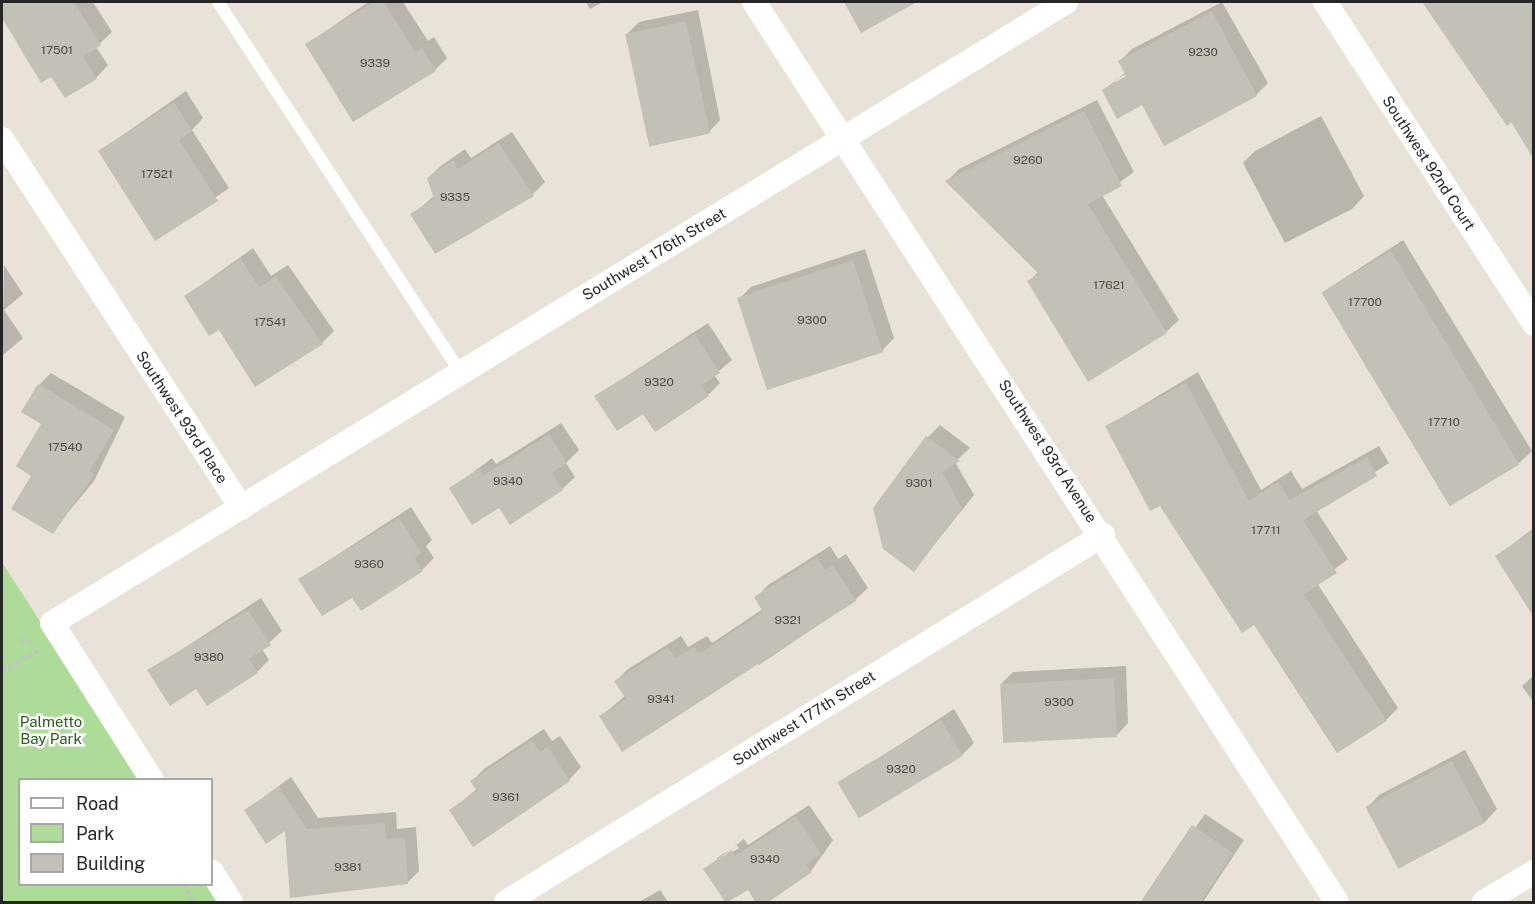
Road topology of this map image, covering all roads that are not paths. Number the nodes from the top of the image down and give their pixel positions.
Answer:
1 (218, 2) edge
2 (754, 2) edge
3 (1066, 2) edge
4 (1325, 2) edge
5 (2, 139) edge
6 (843, 139) junction
7 (1533, 324) edge
8 (460, 372) junction
9 (242, 508) junction
10 (1103, 535) junction
11 (151, 778) edge
12 (1533, 872) edge
13 (213, 874) edge
14 (231, 903) edge
15 (506, 903) edge
16 (1337, 903) edge
17 (1484, 903) edge

1 - 8 lane
2 - 6 street, Southwest 93rd Avenue
3 - 6 street, Southwest 176th Street
4 - 7 street, Southwest 92nd Court
5 - 9 street, Southwest 93rd Place
6 - 8 street, Southwest 176th Street
6 - 10 street, Southwest 93rd Avenue
8 - 9 street, Southwest 176th Street
9 - 11 street
10 - 15 street, Southwest 177th Street
10 - 16 street, Southwest 93rd Avenue
12 - 17 street
13 - 14 street

